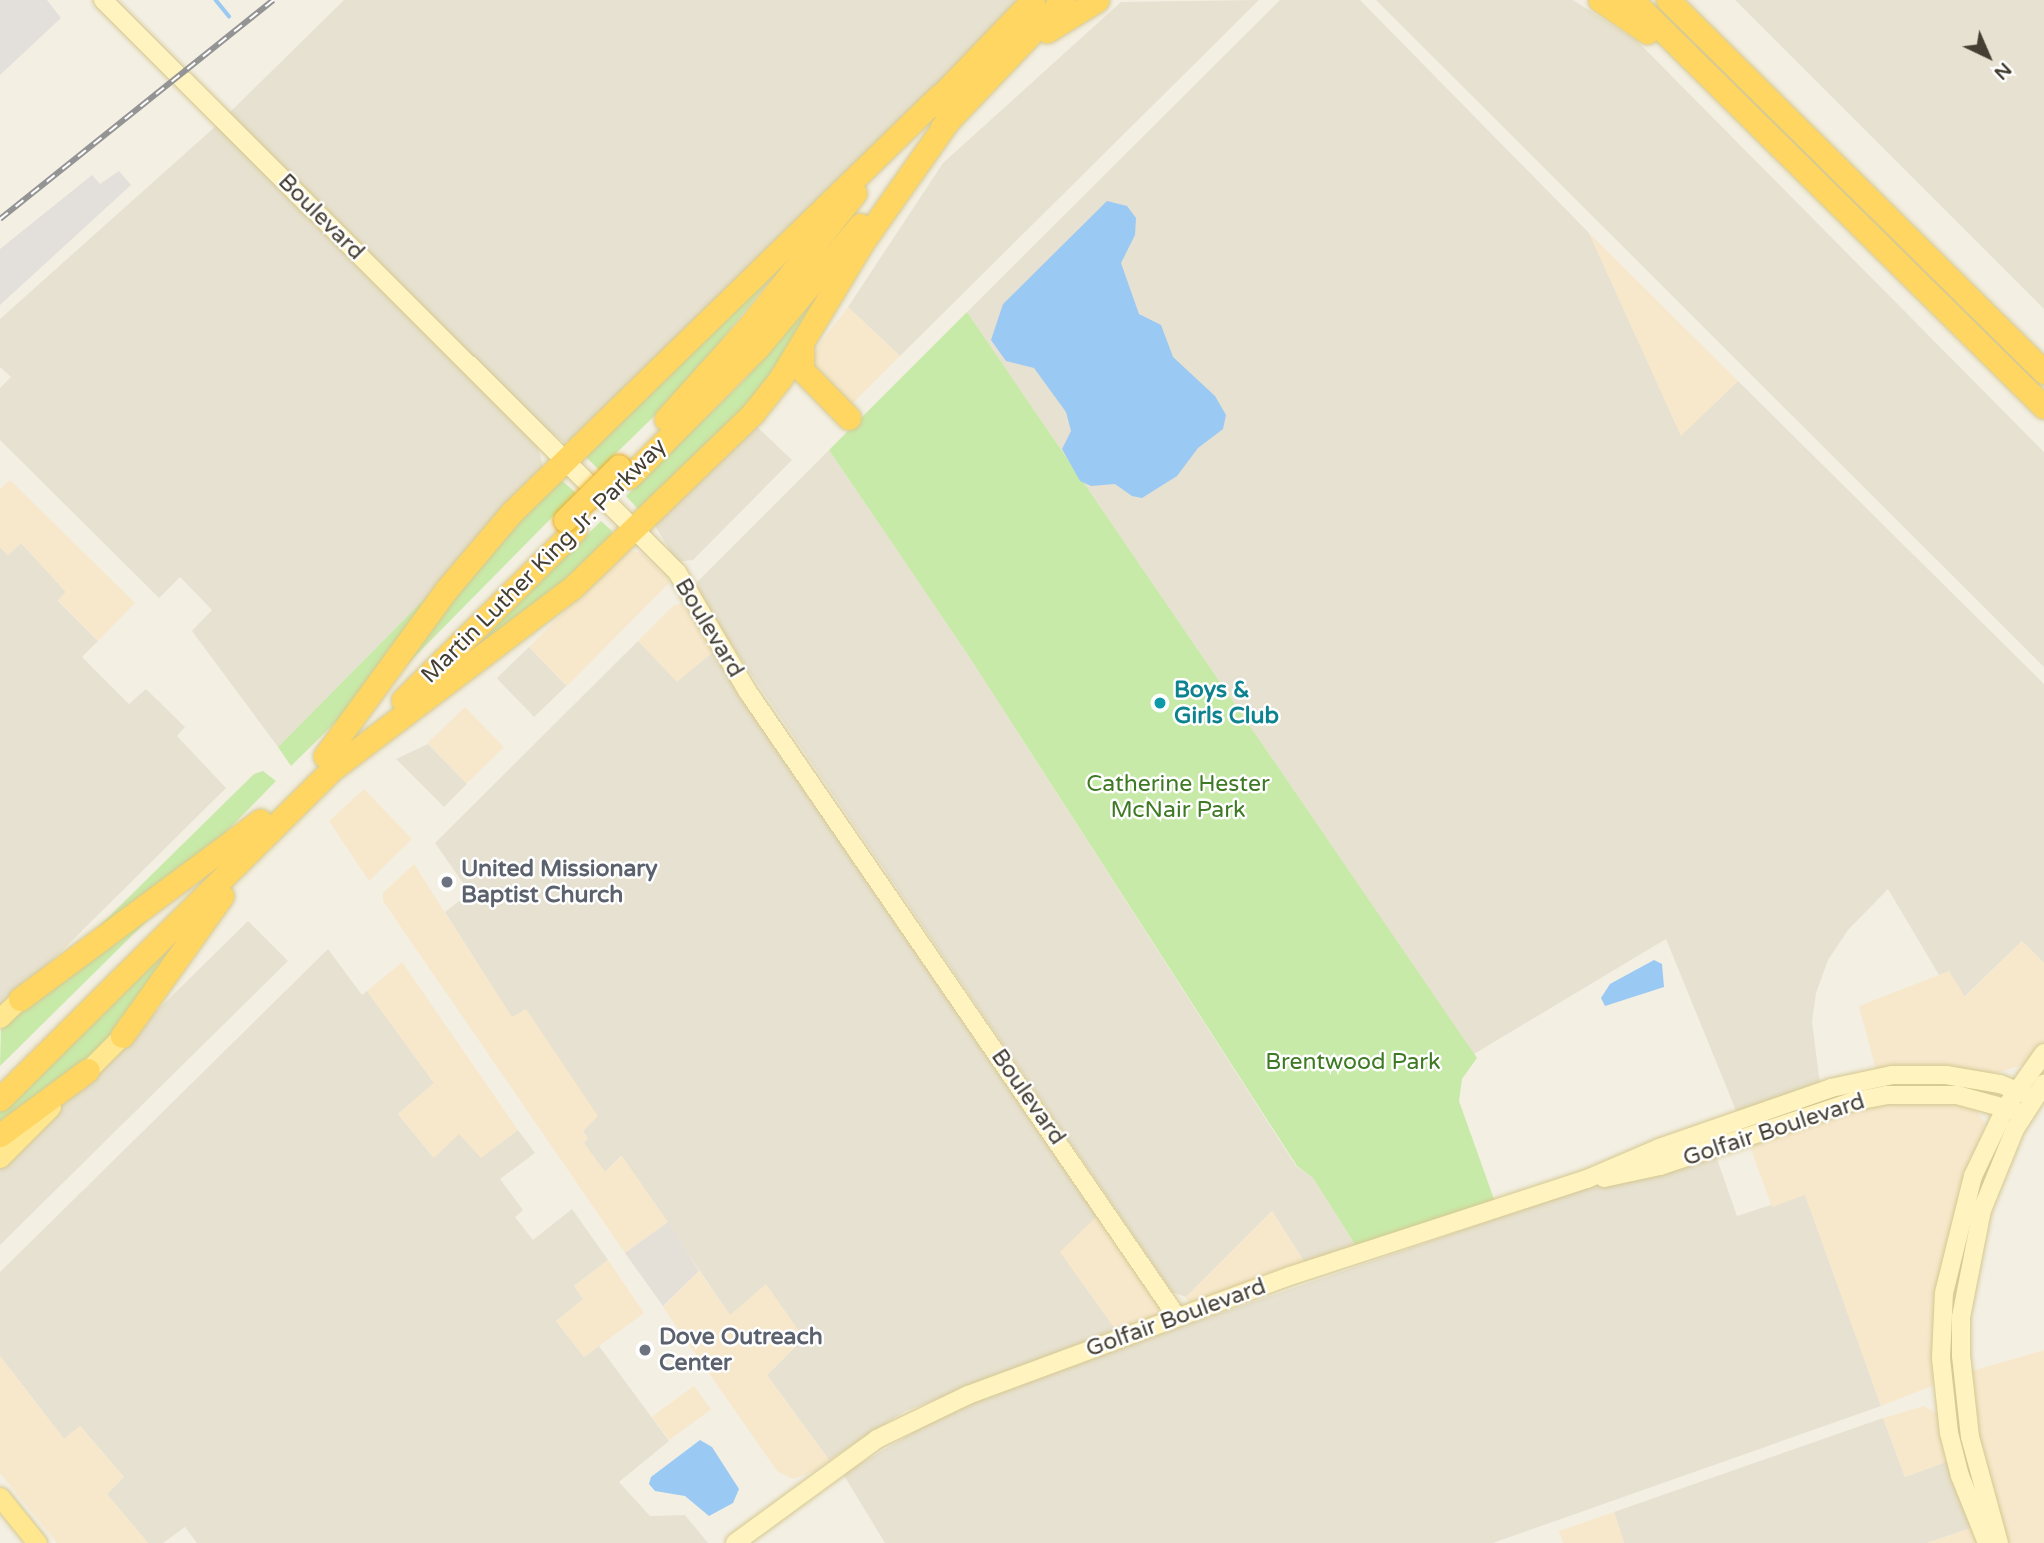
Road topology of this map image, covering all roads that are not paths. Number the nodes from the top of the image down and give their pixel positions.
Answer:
1 (103, 0) edge
2 (1033, 0) edge
3 (1063, 0) edge
4 (1097, 0) edge
5 (1600, 0) edge
6 (1632, 0) edge
7 (1668, 0) edge
8 (1690, 0) edge
9 (996, 67) junction
10 (1720, 86) junction
11 (1762, 93) junction
12 (946, 106) junction
13 (803, 343) junction
14 (2006, 369) junction
15 (2044, 372) edge
16 (2044, 407) edge
17 (2044, 417) edge
18 (849, 418) dead end
19 (565, 460) junction
20 (635, 530) junction
21 (330, 762) junction
22 (265, 826) junction
23 (250, 852) junction
24 (20, 999) joint
25 (0, 1018) edge
26 (122, 1036) joint
27 (2044, 1053) edge
28 (88, 1070) junction
29 (0, 1078) edge
30 (2016, 1090) junction
31 (2039, 1091) edge
32 (0, 1099) edge
33 (2006, 1107) junction
34 (2024, 1114) junction
35 (0, 1135) edge
36 (0, 1158) edge
37 (1587, 1180) junction
38 (1177, 1317) junction
39 (1949, 1433) junction
40 (1983, 1486) junction
41 (0, 1497) edge
42 (37, 1543) edge
43 (735, 1543) edge
44 (1987, 1543) edge
45 (1999, 1543) edge

1 - 19 main road, Boulevard
2 - 12 highway, Martin Luther King Jr. Parkway
3 - 9 highway, Martin Luther King Jr. Parkway
4 - 9 highway
5 - 10 highway
6 - 10 highway
7 - 11 highway
8 - 11 highway
9 - 12 highway, Martin Luther King Jr. Parkway
10 - 14 highway
11 - 15 highway
12 - 13 highway
12 - 19 highway
12 - 21 highway, Martin Luther King Jr. Parkway
13 - 18 highway
13 - 20 highway
14 - 16 highway
14 - 17 highway
19 - 20 main road, Boulevard
19 - 21 highway
20 - 21 highway
20 - 38 main road, Boulevard
21 - 22 highway, Martin Luther King Jr. Parkway
22 - 23 highway, Martin Luther King Jr. Parkway
22 - 24 highway
22 - 29 highway, Martin Luther King Jr. Parkway
23 - 26 highway
23 - 32 highway, Martin Luther King Jr. Parkway
24 - 25 main road
26 - 28 main road
27 - 30 main road
28 - 35 highway
28 - 36 main road
30 - 31 main road, Golfair Boulevard
30 - 33 main road
30 - 37 main road, Golfair Boulevard
31 - 34 main road, Golfair Boulevard
33 - 34 main road, Golfair Boulevard
33 - 37 main road, Golfair Boulevard
33 - 39 main road
34 - 40 main road
37 - 38 main road, Golfair Boulevard
38 - 43 main road, Golfair Boulevard
39 - 40 main road
39 - 44 main road
40 - 45 main road
41 - 42 main road

